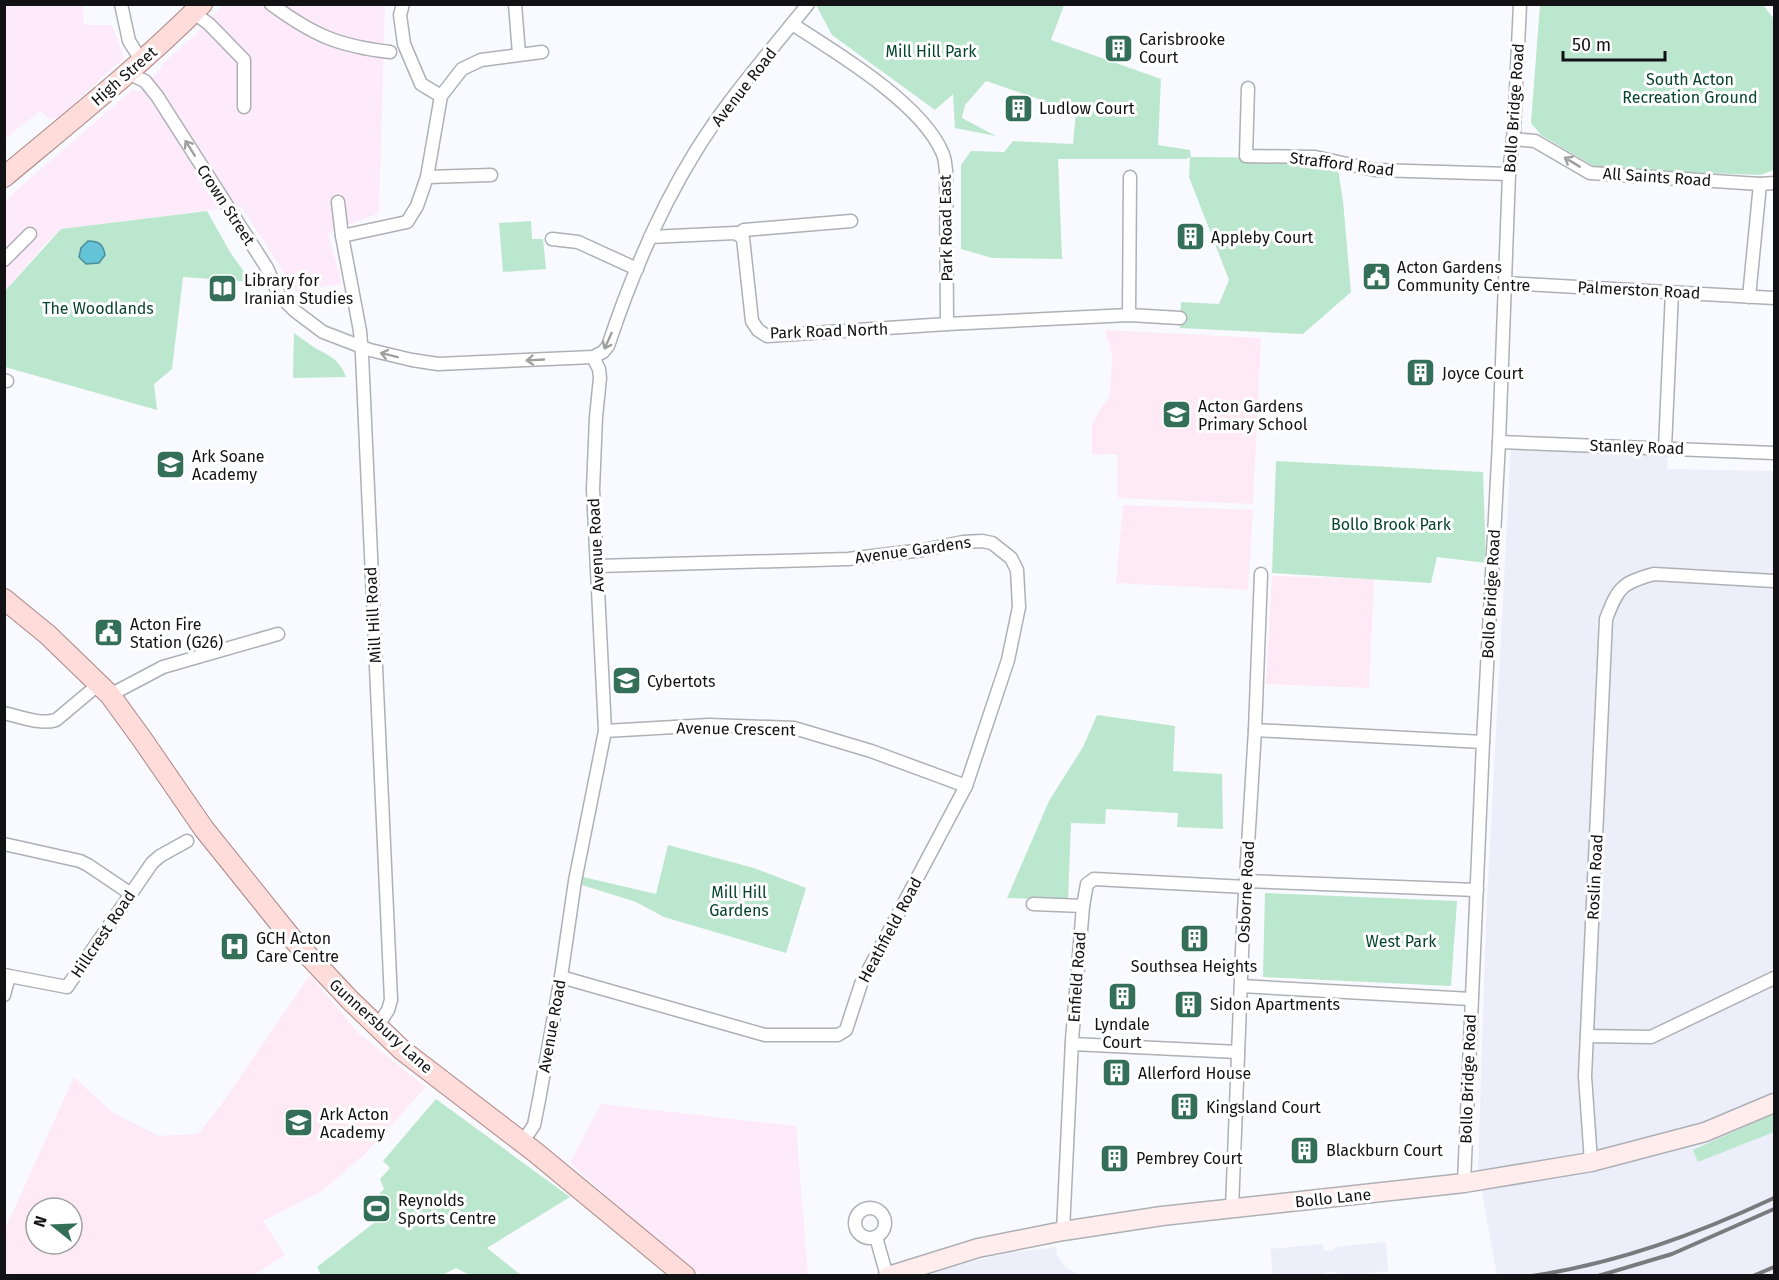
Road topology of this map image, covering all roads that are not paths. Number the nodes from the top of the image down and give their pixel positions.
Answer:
1 (120, 4) edge
2 (271, 4) edge
3 (403, 4) edge
4 (515, 4) edge
5 (808, 4) edge
6 (1520, 4) edge
7 (198, 9) edge
8 (792, 24) junction
9 (136, 52) dead end
10 (390, 52) dead end
11 (542, 52) dead end
12 (519, 54) junction
13 (127, 73) junction
14 (1248, 88) dead end
15 (441, 96) junction
16 (244, 107) dead end
17 (1513, 139) junction
18 (43, 144) junction
19 (4, 164) edge
20 (1509, 174) junction
21 (491, 175) dead end
22 (4, 177) edge
23 (427, 177) junction
24 (1130, 177) dead end
25 (1774, 183) edge
26 (1760, 184) junction
27 (338, 202) dead end
28 (851, 221) dead end
29 (30, 234) dead end
30 (738, 234) junction
31 (342, 236) junction
32 (650, 237) junction
33 (552, 239) dead end
34 (4, 260) edge
35 (637, 269) junction
36 (1504, 283) junction
37 (1672, 292) junction
38 (1749, 297) junction
39 (1774, 297) edge
40 (1129, 315) junction
41 (1180, 318) dead end
42 (947, 324) junction
43 (361, 346) junction
44 (593, 357) junction
45 (1499, 441) junction
46 (1665, 448) junction
47 (1774, 453) edge
48 (598, 566) junction
49 (1261, 574) dead end
50 (1774, 581) edge
51 (4, 599) edge
52 (278, 634) dead end
53 (104, 689) junction
54 (4, 713) edge
55 (1255, 730) junction
56 (605, 731) junction
57 (1483, 742) junction
58 (975, 762) joint
59 (966, 786) junction
60 (187, 841) dead end
61 (4, 844) edge
62 (1246, 884) junction
63 (1477, 890) junction
64 (131, 894) junction
65 (1033, 904) dead end
66 (1083, 906) junction
67 (7, 976) edge
68 (561, 977) junction
69 (1774, 978) edge
70 (1241, 986) junction
71 (4, 995) edge
72 (1471, 999) junction
73 (377, 1027) junction
74 (1587, 1036) junction
75 (1072, 1044) junction
76 (1238, 1052) junction
77 (1774, 1103) edge
78 (522, 1143) junction
79 (1591, 1162) junction
80 (1464, 1183) junction
81 (1232, 1209) junction
82 (1063, 1231) junction
83 (876, 1237) dead end
84 (685, 1275) edge
85 (887, 1275) edge

1 - 9 street
2 - 10 street
3 - 15 street
4 - 12 street
5 - 8 street, Avenue Road
6 - 17 street, Bollo Bridge Road
7 - 13 main road, High Street
7 - 16 street
8 - 32 street, Avenue Road
8 - 42 street, Park Road East
11 - 12 street
12 - 15 street
13 - 18 main road, High Street
43 -> 13 street, Crown Street
14 - 20 street, Strafford Road
15 - 23 street
17 - 20 street, Bollo Bridge Road
26 -> 17 street, All Saints Road
18 - 19 main road, High Street
18 - 22 main road, High Street
20 - 36 street, Bollo Bridge Road
21 - 23 street
23 - 31 street
24 - 40 street
25 - 26 street, All Saints Road
26 - 38 street
27 - 31 street, Mill Hill Road
28 - 30 street
29 - 34 street
30 - 32 street
30 - 42 street, Park Road North
31 - 43 street, Mill Hill Road
32 - 35 street, Avenue Road
33 - 35 street
35 -> 44 street, Avenue Road
36 - 37 street, Palmerston Road
36 - 45 street, Bollo Bridge Road
37 - 38 street, Palmerston Road
37 - 46 street
38 - 39 street, Palmerston Road
40 - 41 street, Park Road North
40 - 42 street, Park Road North
44 -> 43 street, Crown Street
43 - 73 street, Mill Hill Road
44 - 48 street, Avenue Road
45 - 46 street, Stanley Road
45 - 57 street, Bollo Bridge Road
46 - 47 street, Stanley Road
48 - 56 street, Avenue Road
48 - 58 street, Avenue Gardens
49 - 55 street, Osborne Road
50 - 74 street, Roslin Road
51 - 53 main road, Gunnersbury Lane
52 - 53 street
53 - 54 street
53 - 73 main road, Gunnersbury Lane
55 - 57 street
55 - 62 street, Osborne Road
56 - 59 street, Avenue Crescent
56 - 68 street, Avenue Road
57 - 63 street, Bollo Bridge Road
58 - 59 street, Heathfield Road
59 - 68 street, Heathfield Road
60 - 64 street, Hillcrest Road
61 - 64 street
62 - 63 street
62 - 66 street, Enfield Road
62 - 70 street, Osborne Road
63 - 72 street, Bollo Bridge Road
64 - 67 street, Hillcrest Road
65 - 66 street
66 - 75 street, Enfield Road
67 - 71 street
68 - 78 street, Avenue Road
69 - 74 street
70 - 72 street
70 - 76 street, Osborne Road
72 - 80 street, Bollo Bridge Road
73 - 78 main road, Gunnersbury Lane
74 - 79 street, Roslin Road
75 - 76 street
75 - 82 street, Enfield Road
76 - 81 street, Osborne Road
77 - 79 street, Bollo Lane
78 - 84 main road, Gunnersbury Lane
79 - 80 street, Bollo Lane
80 - 81 street, Bollo Lane
81 - 82 street, Bollo Lane
82 - 85 street, Bollo Lane
83 - 85 street

